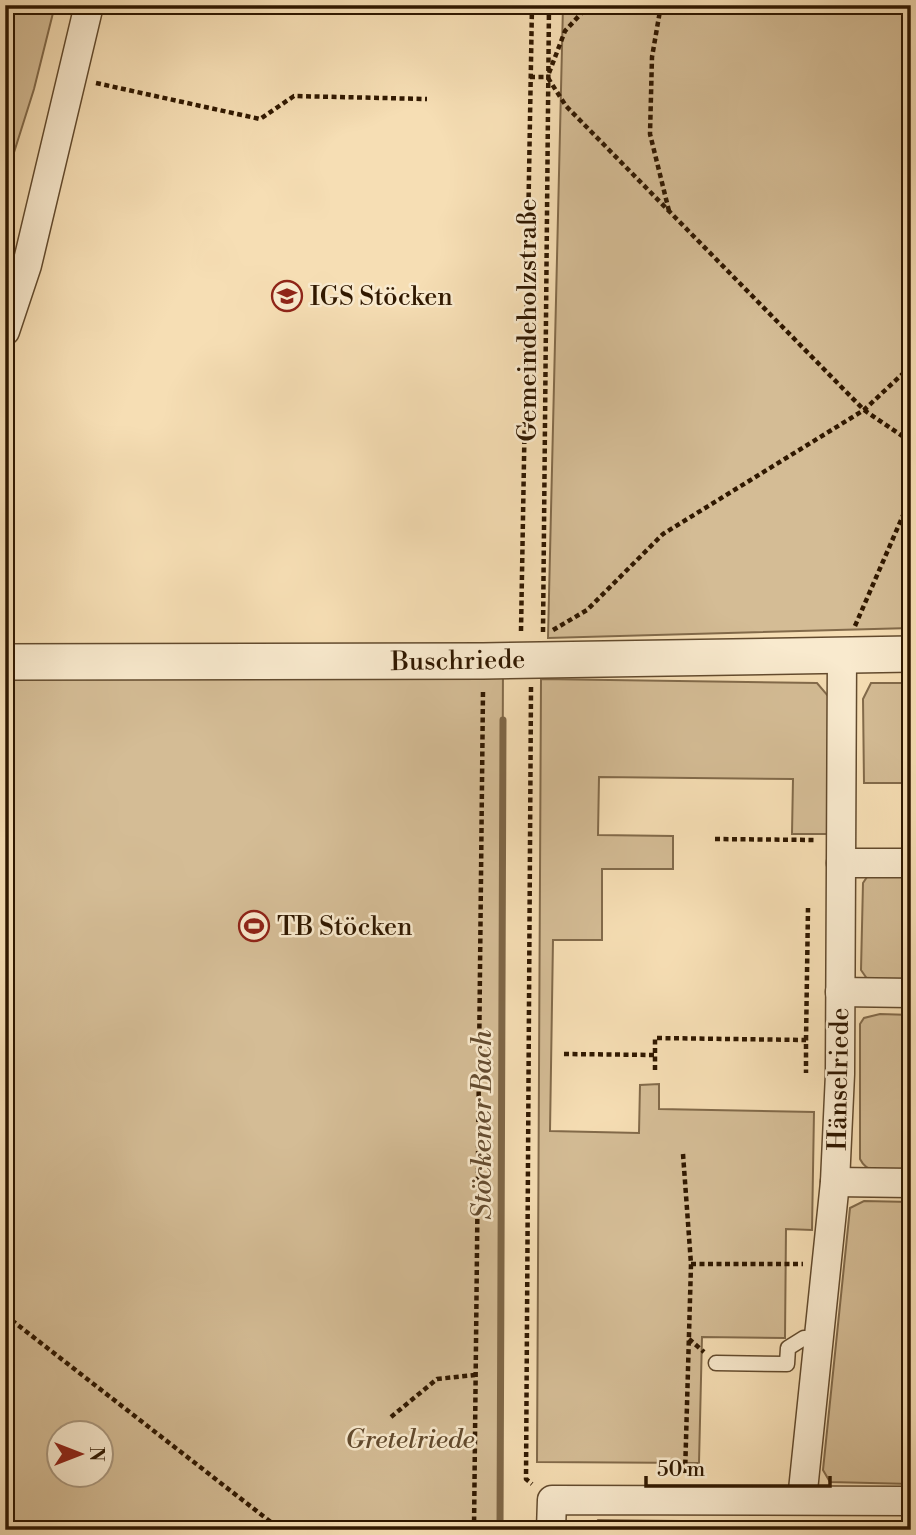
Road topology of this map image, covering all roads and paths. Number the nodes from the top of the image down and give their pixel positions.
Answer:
1 (89, 5) edge
2 (531, 5) edge
3 (549, 5) edge
4 (589, 5) edge
5 (661, 5) edge
6 (530, 77) junction
7 (548, 77) junction
8 (73, 78) junction
9 (427, 99) dead end
10 (669, 212) junction
11 (5, 331) edge
12 (911, 366) edge
13 (864, 410) junction
14 (911, 442) edge
15 (911, 497) edge
16 (522, 636) dead end
17 (911, 654) edge
18 (842, 655) junction
19 (483, 661) junction
20 (5, 662) edge
21 (531, 679) dead end
22 (715, 839) dead end
23 (842, 852) junction
24 (911, 863) edge
25 (808, 908) dead end
26 (840, 992) junction
27 (911, 993) edge
28 (806, 1040) junction
29 (564, 1054) dead end
30 (654, 1055) junction
31 (654, 1070) dead end
32 (806, 1073) dead end
33 (683, 1154) dead end
34 (835, 1182) junction
35 (911, 1183) edge
36 (691, 1264) junction
37 (828, 1265) junction
38 (5, 1315) edge
39 (820, 1338) junction
40 (716, 1363) dead end
41 (475, 1375) junction
42 (391, 1417) dead end
43 (552, 1500) junction
44 (802, 1500) junction
45 (684, 1501) junction
46 (911, 1501) edge
47 (281, 1530) edge
48 (474, 1530) edge
49 (551, 1530) edge

1 - 8 street
2 - 6 path
3 - 7 path, Gemeindeholzstraße
4 - 7 path
5 - 10 path
6 - 7 path
6 - 16 path
7 - 10 path
7 - 13 path, Gemeindeholzstraße
8 - 9 path
8 - 11 street
10 - 13 path
12 - 13 path
13 - 14 path
15 - 18 path
17 - 18 street, Buschriede
18 - 19 street, Buschriede
18 - 23 street, Hänselriede
19 - 20 street, Buschriede
19 - 41 path
21 - 43 path
22 - 23 path
23 - 24 street
23 - 26 street, Hänselriede
25 - 28 path
26 - 27 street
26 - 34 street, Hänselriede
28 - 30 path
28 - 32 path
29 - 30 path
30 - 31 path
33 - 36 path
34 - 35 street
34 - 37 street, Hänselriede
36 - 37 path
36 - 45 path
37 - 39 street, Hänselriede
38 - 47 path
39 - 40 lane
39 - 44 street, Hänselriede
41 - 42 path
41 - 48 path
43 - 45 street
43 - 49 street
44 - 45 street
44 - 46 street

